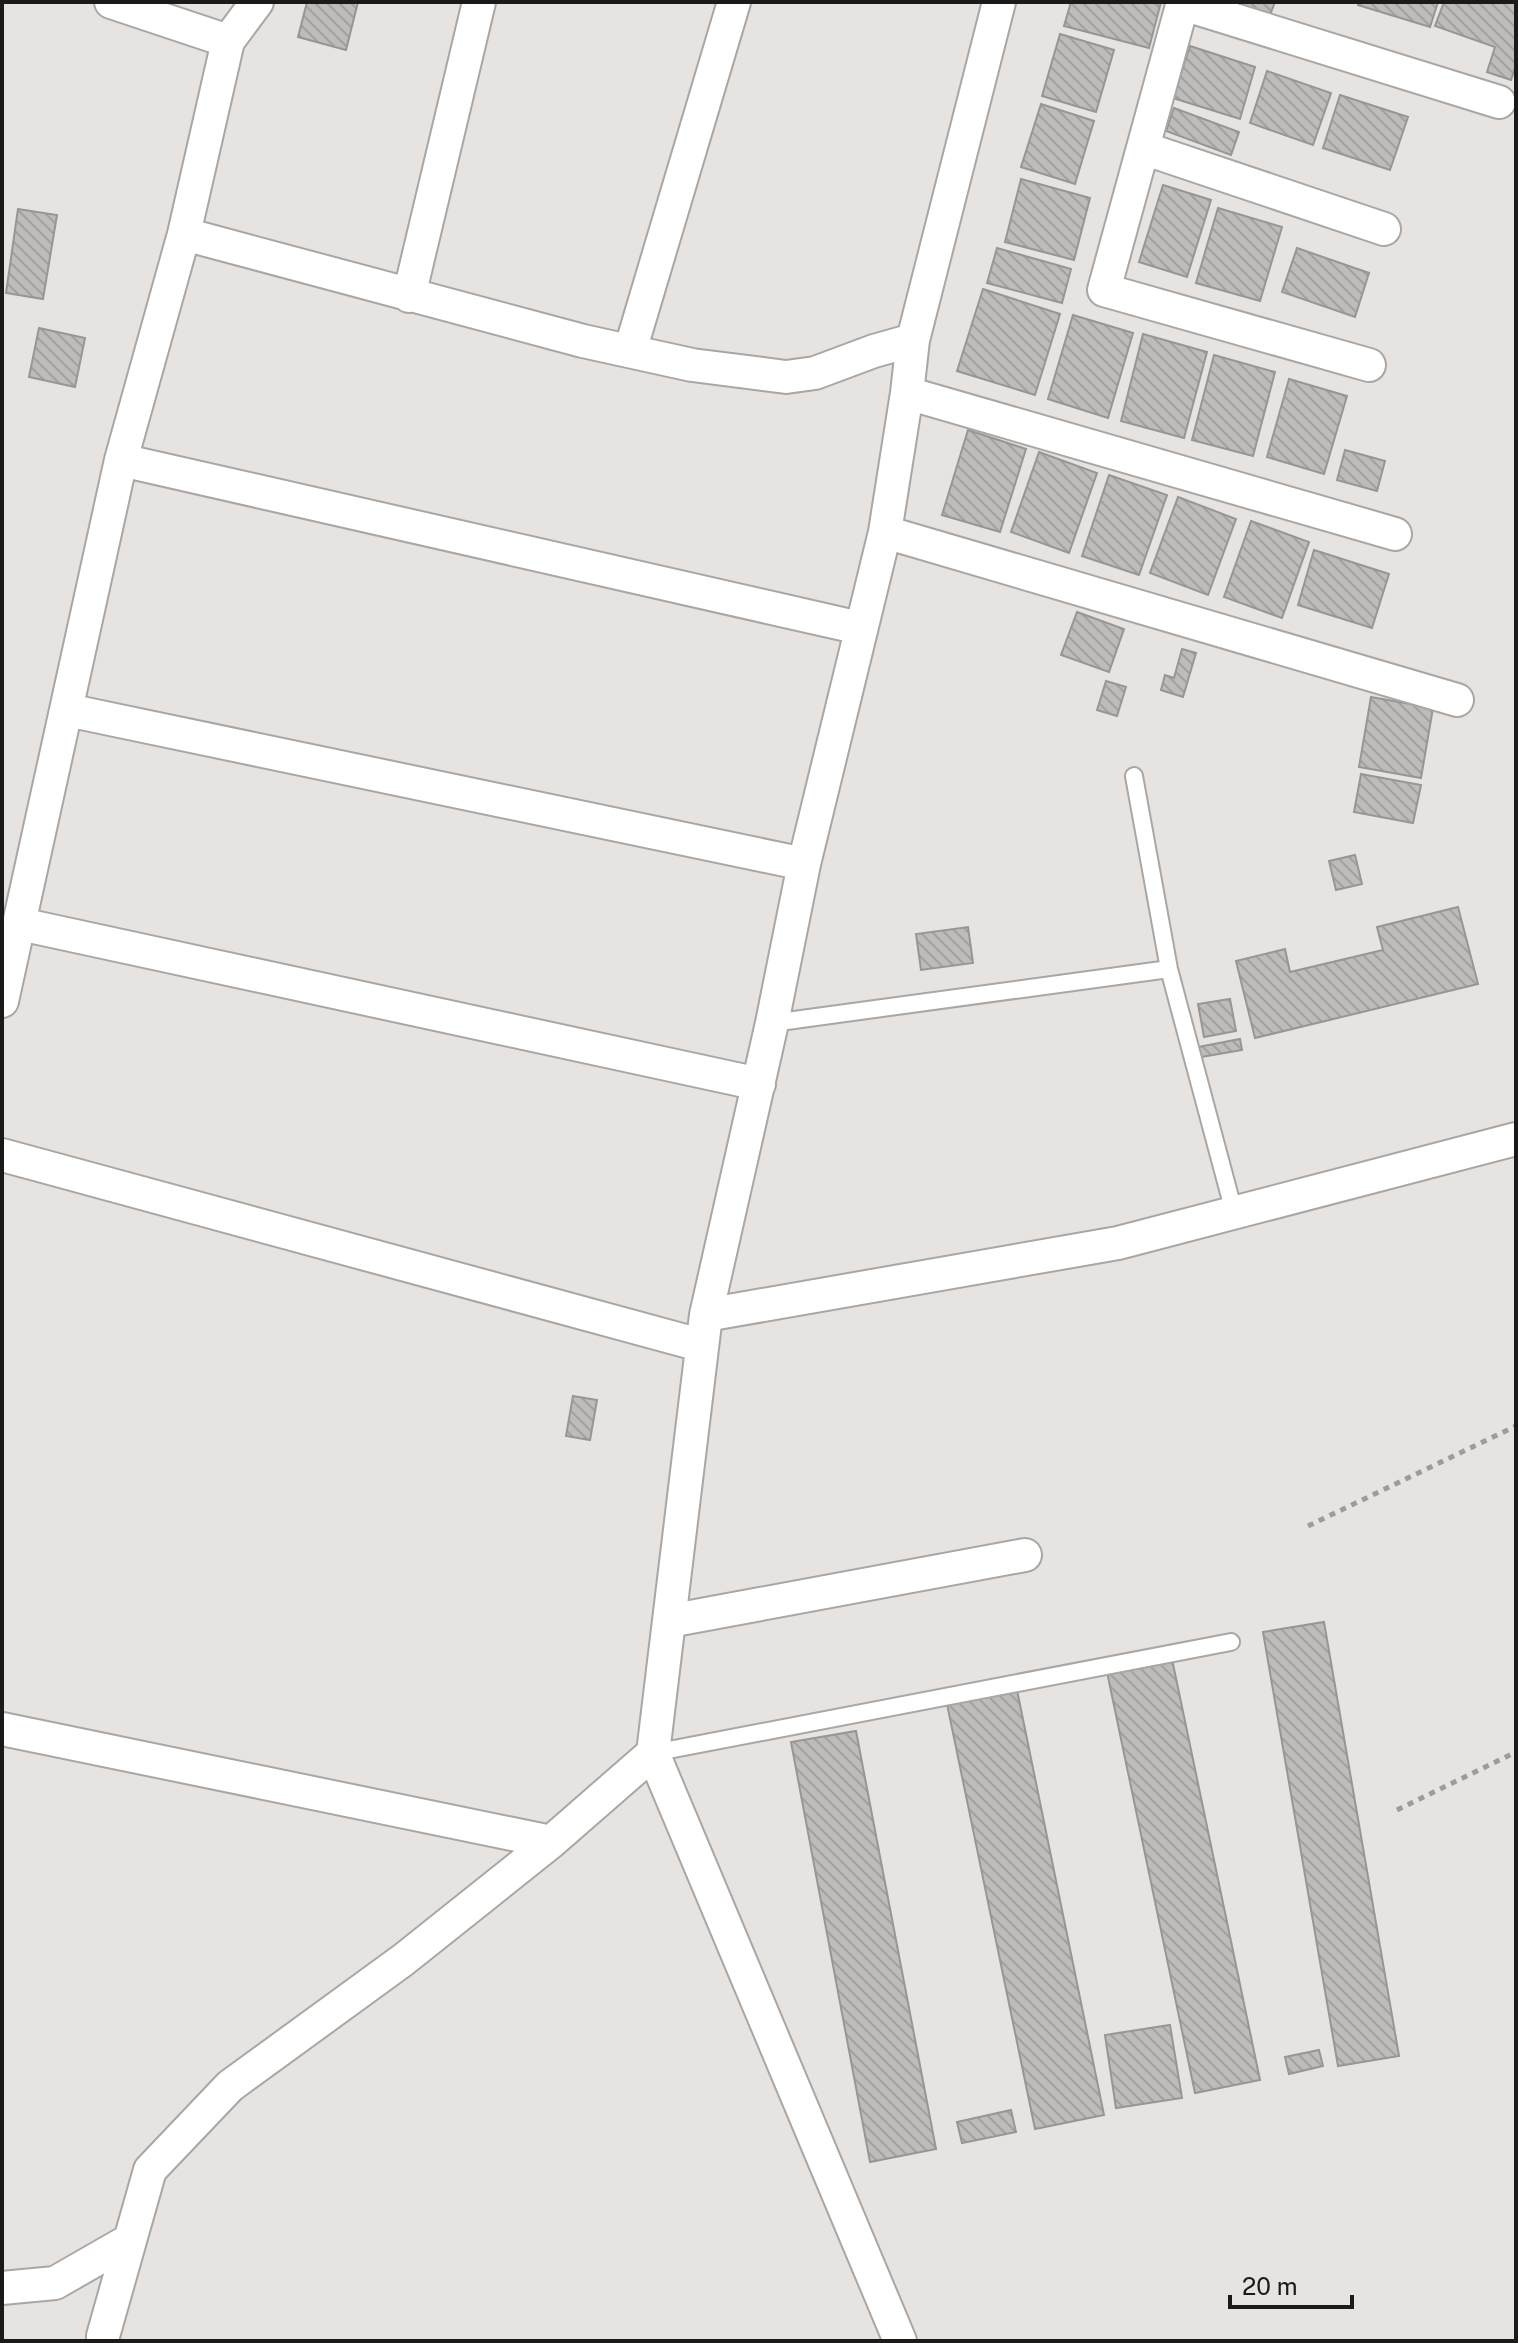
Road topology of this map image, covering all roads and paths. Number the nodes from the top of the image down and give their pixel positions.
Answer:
1 (111, 2) edge
2 (257, 2) edge
3 (479, 2) edge
4 (734, 2) edge
5 (999, 2) edge
6 (1183, 3) edge
7 (228, 41) junction
8 (1499, 102) dead end
9 (1143, 148) junction
10 (1384, 229) dead end
11 (184, 234) junction
12 (409, 296) junction
13 (913, 340) junction
14 (630, 351) junction
15 (1369, 365) dead end
16 (907, 393) junction
17 (121, 460) junction
18 (885, 532) junction
19 (1395, 534) dead end
20 (860, 628) junction
21 (1457, 700) dead end
22 (67, 710) junction
23 (1134, 776) dead end
24 (804, 864) junction
25 (16, 876) edge
26 (20, 924) junction
27 (1169, 969) junction
28 (2, 1001) edge
29 (772, 1023) junction
30 (759, 1084) junction
31 (1516, 1139) edge
32 (2, 1155) edge
33 (1234, 1212) junction
34 (703, 1330) junction
35 (1516, 1426) edge
36 (1308, 1526) dead end
37 (1025, 1555) dead end
38 (669, 1621) junction
39 (1231, 1642) dead end
40 (2, 1729) edge
41 (1516, 1752) edge
42 (653, 1753) junction
43 (1397, 1810) dead end
44 (551, 1842) junction
45 (130, 2240) junction
46 (2, 2288) edge
47 (103, 2341) edge
48 (900, 2341) edge

1 - 7 street
2 - 7 street
3 - 12 street
4 - 14 street
5 - 13 street
6 - 8 street
6 - 9 street
7 - 11 street
9 - 10 street
9 - 15 street
11 - 12 street
11 - 17 street
12 - 14 street
13 - 14 street
13 - 16 street
16 - 18 street
16 - 19 street
17 - 20 street
17 - 22 street
18 - 20 street
18 - 21 street
20 - 24 street
22 - 24 street
22 - 25 street
23 - 27 lane
24 - 29 street
25 - 26 street
26 - 28 street
26 - 30 street
27 - 29 lane
27 - 33 lane
29 - 30 street
30 - 34 street
31 - 33 street
32 - 34 street
33 - 34 street
34 - 38 street
35 - 36 path
37 - 38 street
38 - 42 street
39 - 42 lane
40 - 44 street
41 - 43 path
42 - 44 street
42 - 48 street
44 - 45 street
45 - 46 street
45 - 47 street

